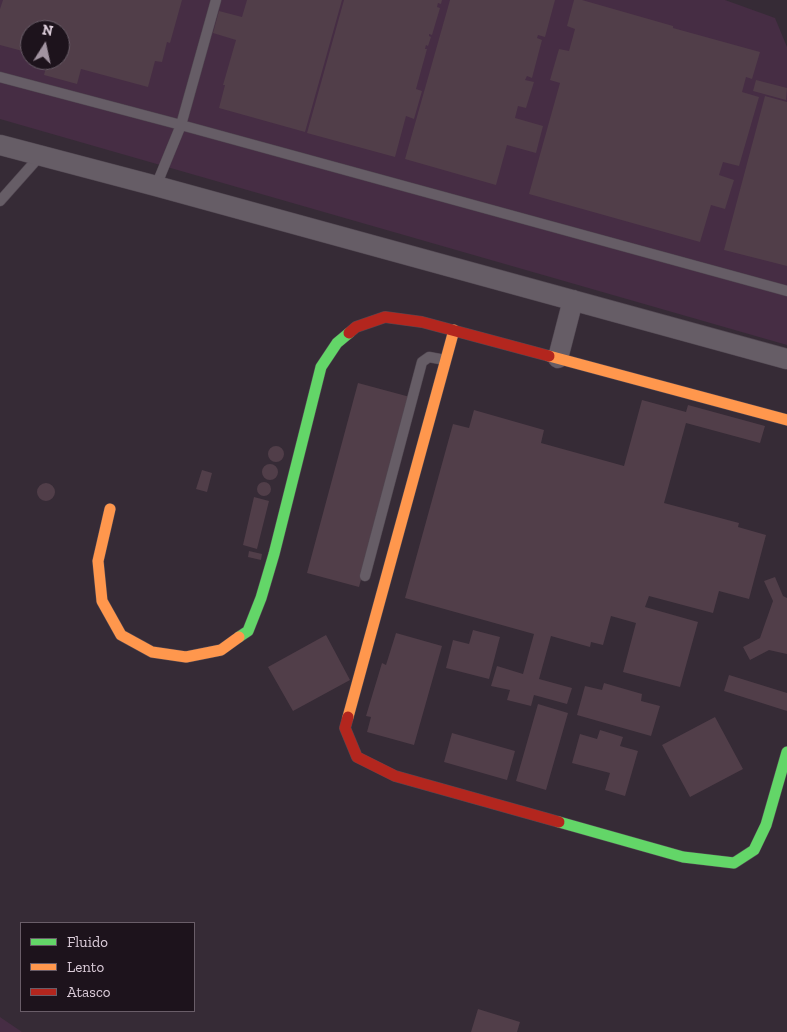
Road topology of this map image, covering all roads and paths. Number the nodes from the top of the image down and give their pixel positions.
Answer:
1 (216, 0) edge
2 (0, 77) edge
3 (181, 126) junction
4 (0, 145) edge
5 (40, 156) junction
6 (156, 186) junction
7 (0, 201) edge
8 (787, 291) edge
9 (573, 300) junction
10 (454, 330) junction
11 (558, 358) junction
12 (787, 359) edge
13 (446, 360) junction
14 (787, 420) edge
15 (110, 509) dead end
16 (365, 576) dead end
17 (787, 752) edge

1 - 3 lane
2 - 3 lane
3 - 6 lane
3 - 8 lane
4 - 5 street
5 - 6 street
5 - 7 lane
6 - 9 street
9 - 11 street
9 - 12 street
10 - 11 street
10 - 13 street
10 - 15 street
11 - 14 street
13 - 16 lane
13 - 17 street

